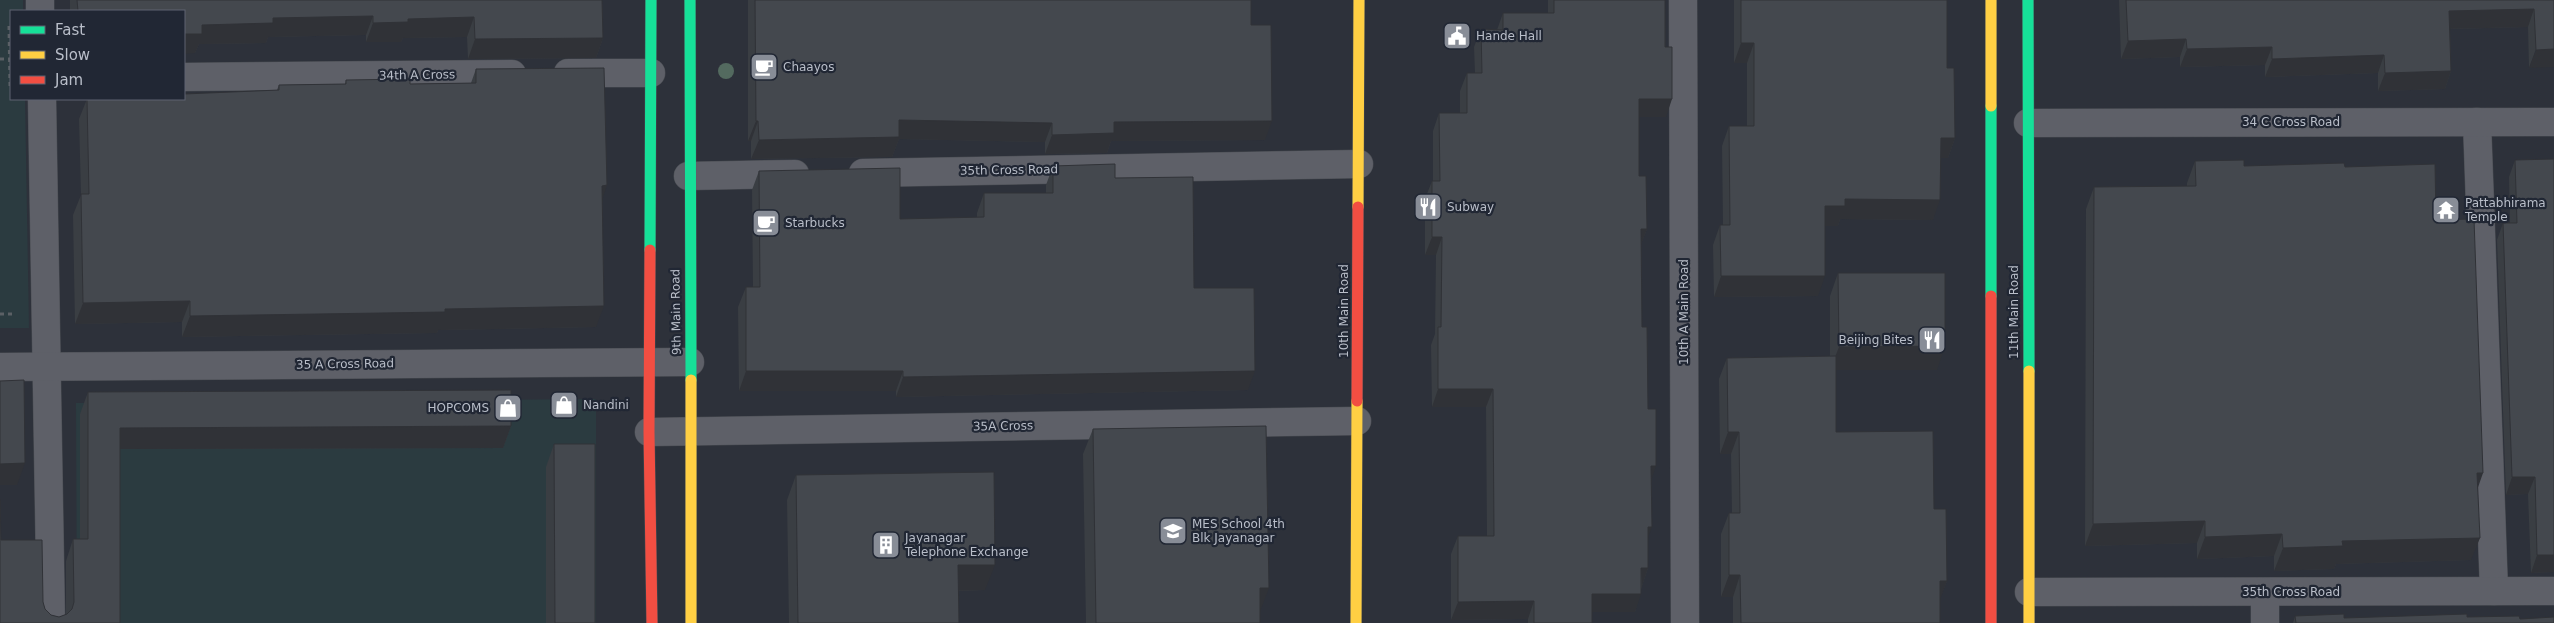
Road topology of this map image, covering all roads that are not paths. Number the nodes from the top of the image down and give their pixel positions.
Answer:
1 (651, 0) edge
2 (690, 0) edge
3 (1359, 0) edge
4 (1683, 0) edge
5 (1991, 0) edge
6 (2028, 0) edge
7 (650, 73) junction
8 (185, 77) edge
9 (42, 100) edge
10 (2477, 122) junction
11 (2554, 122) edge
12 (2028, 123) junction
13 (1359, 164) junction
14 (688, 176) junction
15 (649, 361) junction
16 (690, 362) junction
17 (0, 368) edge
18 (46, 368) junction
19 (1357, 421) junction
20 (649, 432) junction
21 (692, 432) junction
22 (2494, 591) junction
23 (2554, 591) edge
24 (2029, 592) junction
25 (2265, 592) junction
26 (51, 623) edge
27 (652, 623) edge
28 (691, 623) edge
29 (1356, 623) edge
30 (1685, 623) edge
31 (1990, 623) edge
32 (2029, 623) edge
33 (2265, 623) edge

1 - 7 main road, 9th Main Road
2 - 14 main road, 9th Main Road
3 - 13 main road, 10th Main Road
4 - 30 street, 10th A Main Road
5 - 31 main road, 11th Main Road
6 - 12 main road, 11th Main Road
7 - 8 street, 34th A Cross
7 - 15 main road, 9th Main Road
9 - 18 street
10 - 11 street, 34 C Cross Road
10 - 12 street, 34 C Cross Road
10 - 22 street
12 - 24 main road, 11th Main Road
13 - 14 street, 35th Cross Road
13 - 19 main road, 10th Main Road
14 - 16 main road, 9th Main Road
15 - 16 street, 35 A Cross Road
15 - 18 street, 35 A Cross Road
15 - 20 main road, 9th Main Road
16 - 21 main road, 9th Main Road
17 - 18 street, 35 A Cross Road
18 - 26 street
19 - 21 street, 35A Cross
19 - 29 main road, 10th Main Road
20 - 21 street, 35A Cross
20 - 27 main road, 9th Main Road
21 - 28 main road, 9th Main Road
22 - 23 street, 35th Cross Road
22 - 25 street, 35th Cross Road
24 - 25 street, 35th Cross Road
24 - 32 main road, 11th Main Road
25 - 33 street

